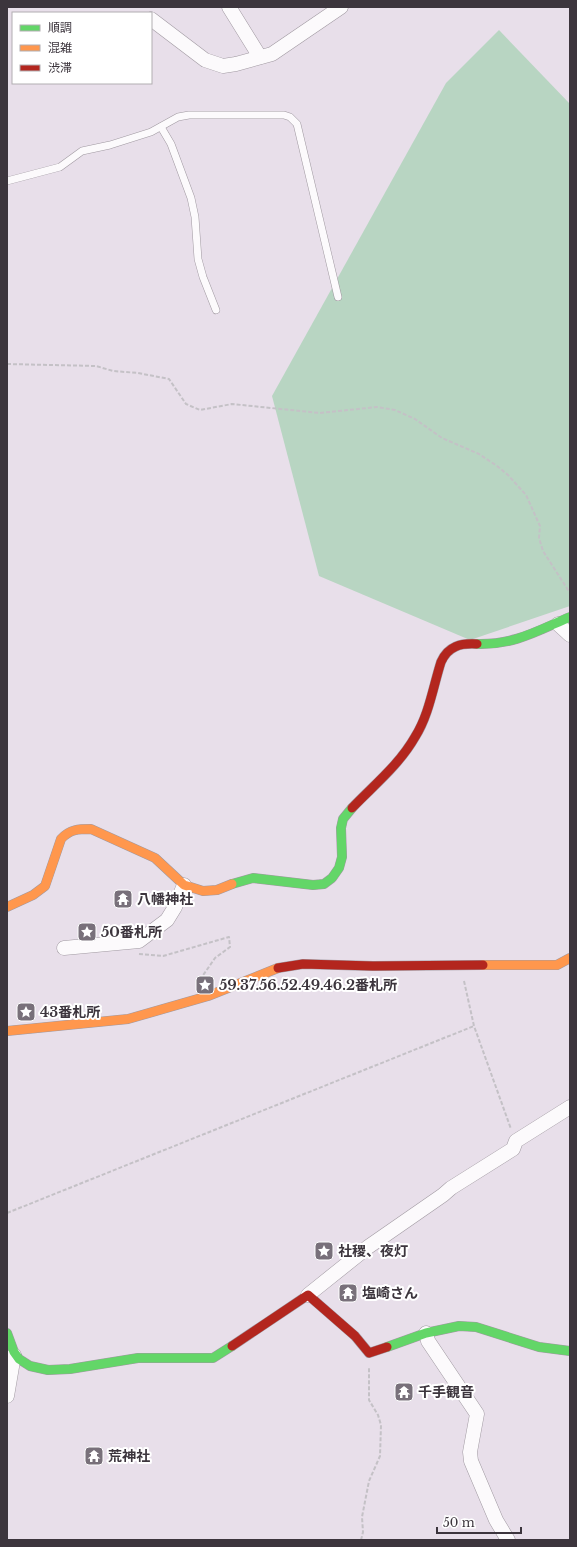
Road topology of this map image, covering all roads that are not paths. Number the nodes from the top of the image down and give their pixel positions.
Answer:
1 (229, 7) edge
2 (334, 9) edge
3 (152, 20) edge
4 (260, 57) junction
5 (162, 127) junction
6 (7, 181) edge
7 (338, 297) dead end
8 (216, 310) dead end
9 (564, 620) edge
10 (570, 635) edge
11 (184, 885) junction
12 (7, 906) edge
13 (64, 948) dead end
14 (570, 958) edge
15 (7, 1031) edge
16 (570, 1107) edge
17 (308, 1295) junction
18 (7, 1333) edge
19 (426, 1333) junction
20 (570, 1351) edge
21 (14, 1355) junction
22 (7, 1396) edge
23 (508, 1540) edge

1 - 4 street
2 - 4 street
3 - 4 street
5 - 6 lane
5 - 7 lane
5 - 8 lane
9 - 10 street
9 - 11 street
11 - 12 street
11 - 13 street
14 - 15 street
16 - 17 street
17 - 19 street
17 - 21 street
18 - 21 street
19 - 20 street
19 - 23 street
21 - 22 street

